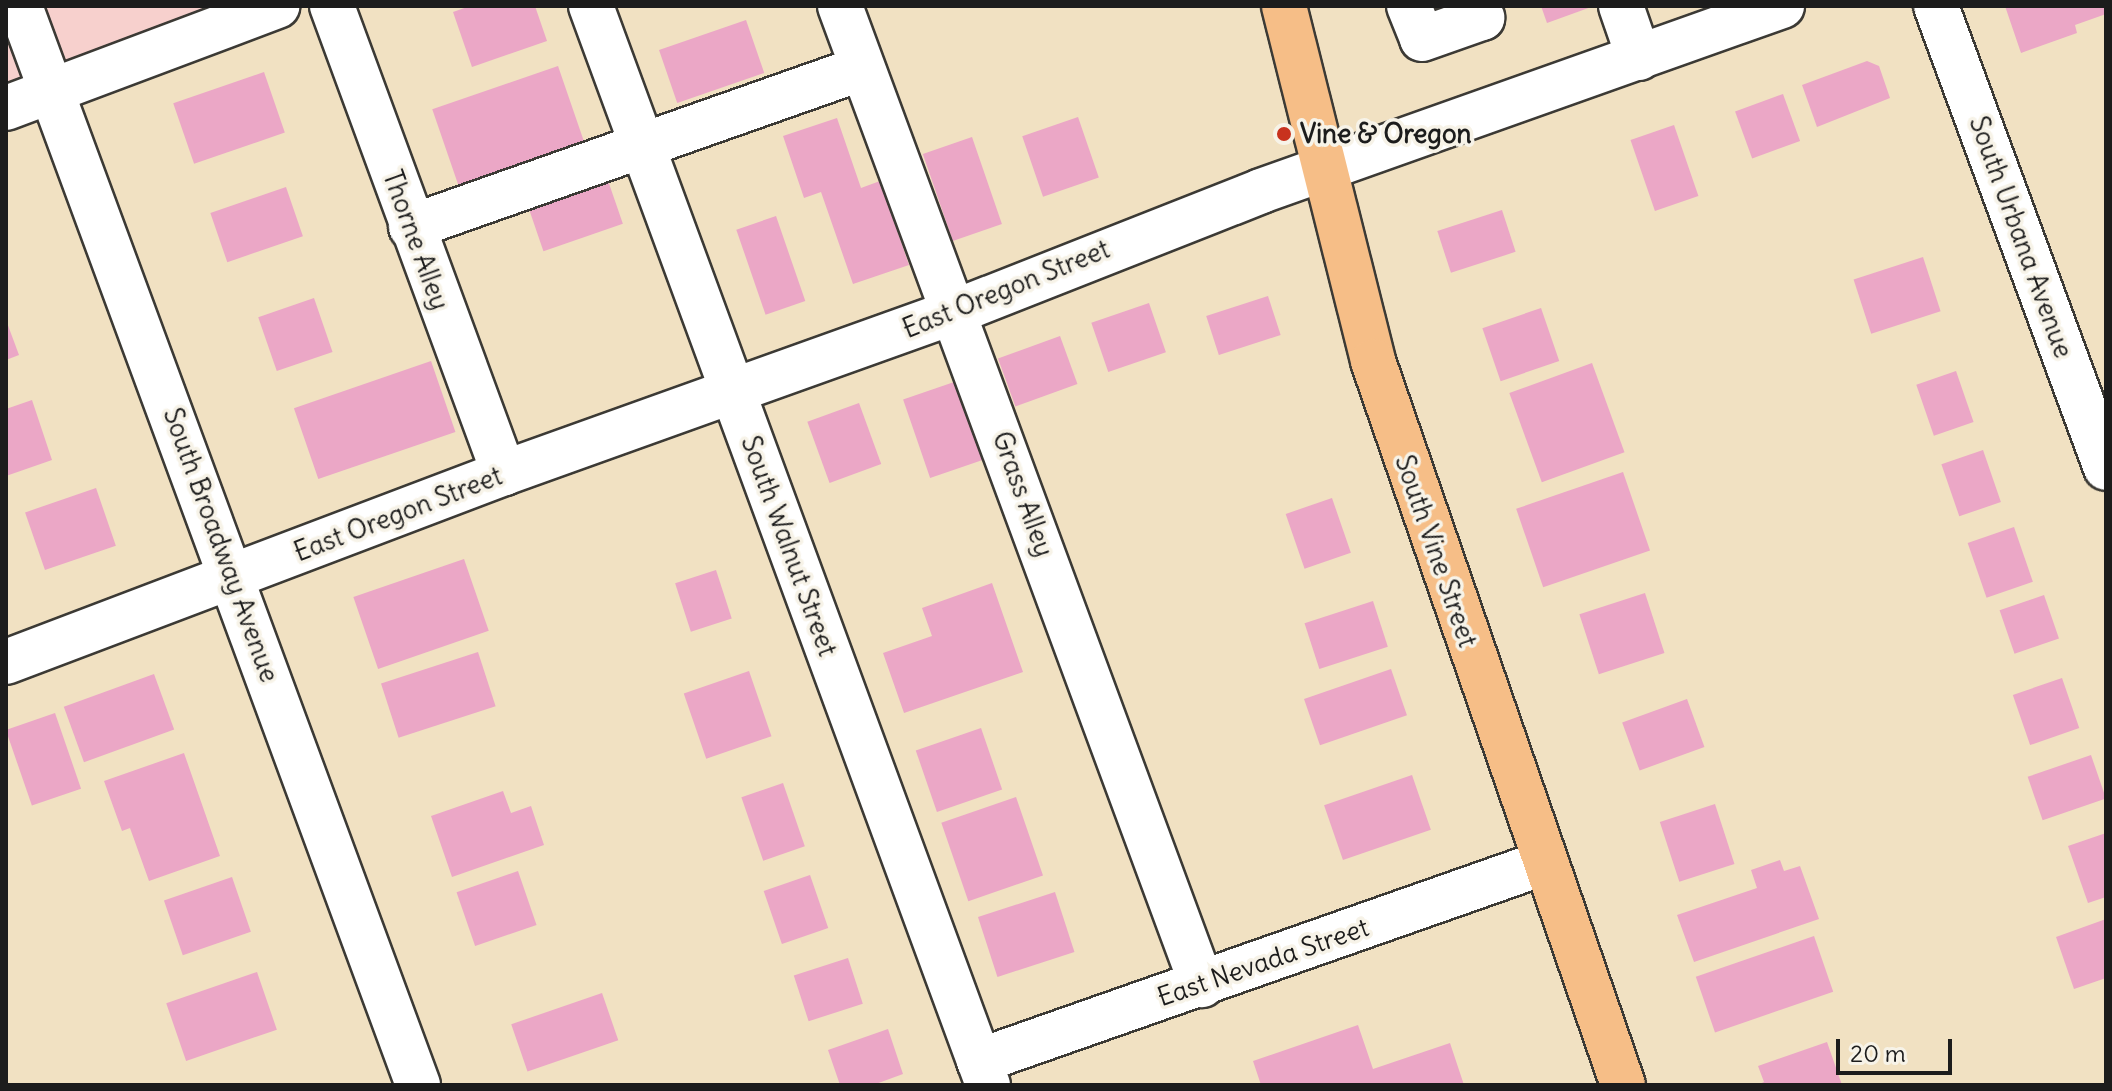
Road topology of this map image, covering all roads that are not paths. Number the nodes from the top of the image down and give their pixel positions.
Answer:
1 (20, 6) edge
2 (277, 6) edge
3 (332, 6) edge
4 (591, 6) edge
5 (840, 6) edge
6 (1284, 6) edge
7 (1409, 6) edge
8 (1477, 6) edge
9 (1621, 6) edge
10 (1782, 6) edge
11 (1936, 6) edge
12 (1639, 58) junction
13 (862, 68) junction
14 (52, 91) junction
15 (6, 108) edge
16 (642, 145) junction
17 (1327, 169) junction
18 (411, 227) junction
19 (952, 313) junction
20 (729, 391) junction
21 (2106, 468) edge
22 (504, 473) junction
23 (232, 578) junction
24 (6, 662) edge
25 (1546, 862) junction
26 (1202, 985) junction
27 (983, 1073) edge
28 (418, 1085) edge
29 (1623, 1085) edge

1 - 14 street, South Broadway Avenue
2 - 14 street
3 - 18 street, Thorne Alley
4 - 16 street, South Walnut Street
5 - 13 street, Grass Alley
6 - 17 main road, South Vine Street
7 - 8 street
9 - 12 street
10 - 12 street, East Oregon Street
11 - 21 street, South Urbana Avenue
12 - 17 street, East Oregon Street
13 - 16 street
13 - 19 street, Grass Alley
14 - 15 street
14 - 23 street, South Broadway Avenue
16 - 18 street
16 - 20 street, South Walnut Street
17 - 19 street, East Oregon Street
17 - 25 main road, South Vine Street
18 - 22 street, Thorne Alley
19 - 20 street, East Oregon Street
19 - 26 street, Grass Alley
20 - 22 street, East Oregon Street
20 - 27 street, South Walnut Street
22 - 23 street, East Oregon Street
23 - 24 street, East Oregon Street
23 - 28 street, South Broadway Avenue
25 - 26 street, East Nevada Street
25 - 29 main road, South Vine Street
26 - 27 street, East Nevada Street

